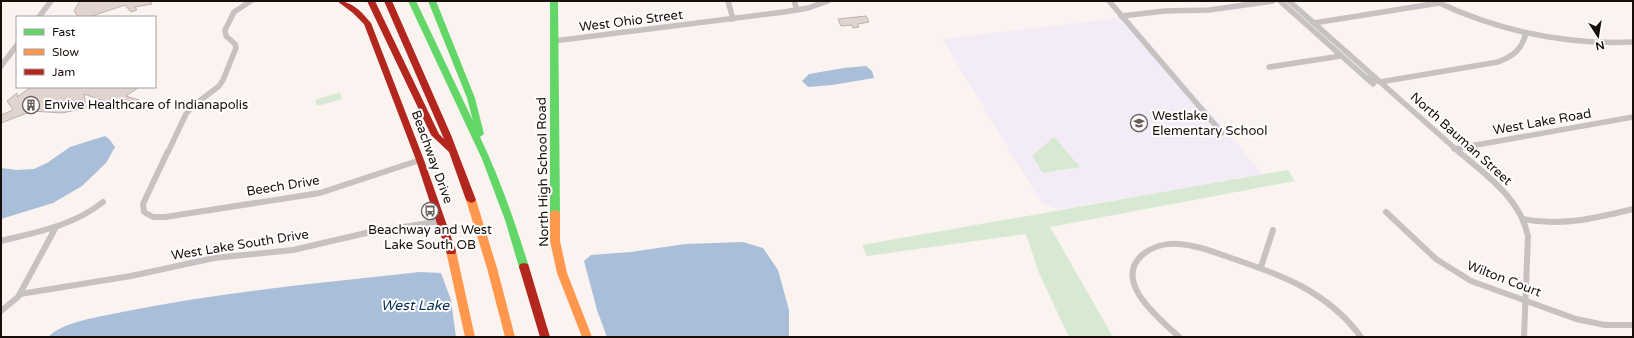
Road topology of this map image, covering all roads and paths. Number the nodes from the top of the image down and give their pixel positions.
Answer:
1 (51, 1) edge
2 (251, 1) edge
3 (341, 1) edge
4 (371, 1) edge
5 (388, 1) edge
6 (412, 1) edge
7 (432, 1) edge
8 (554, 1) edge
9 (728, 1) edge
10 (794, 1) edge
11 (828, 1) edge
12 (1109, 1) edge
13 (1273, 1) edge
14 (1280, 1) edge
15 (1289, 1) edge
16 (1437, 2) edge
17 (797, 10) junction
18 (40, 16) edge
19 (1121, 16) junction
20 (733, 19) junction
21 (1314, 23) junction
22 (1526, 32) junction
23 (554, 41) junction
24 (1633, 42) edge
25 (16, 46) edge
26 (1341, 56) junction
27 (1, 66) edge
28 (1269, 67) dead end
29 (1365, 77) junction
30 (1380, 82) junction
31 (1373, 84) dead end
32 (1633, 117) edge
33 (1222, 133) dead end
34 (1454, 149) junction
35 (454, 153) junction
36 (420, 160) junction
37 (486, 160) junction
38 (103, 202) dead end
39 (1633, 209) edge
40 (1386, 212) dead end
41 (1524, 219) junction
42 (441, 221) junction
43 (56, 227) junction
44 (1273, 230) dead end
45 (1, 241) edge
46 (1261, 267) junction
47 (20, 294) junction
48 (1525, 301) junction
49 (1, 311) edge
50 (1633, 325) edge
51 (470, 337) edge
52 (510, 337) edge
53 (545, 337) edge
54 (587, 337) edge
55 (1179, 337) edge
56 (1361, 337) edge
57 (1524, 337) edge

1 - 18 street
2 - 36 street, Beech Drive
3 - 36 main road, Beachway Drive
4 - 35 main road
5 - 35 main road
6 - 37 main road
7 - 37 main road
8 - 23 main road, North High School Road
9 - 20 street
10 - 17 street
11 - 17 street, West Ohio Street
12 - 19 street
13 - 19 street
14 - 26 street
15 - 21 street, North Bauman Street
16 - 21 street
16 - 22 street
17 - 20 street, West Ohio Street
19 - 33 street
20 - 23 street, West Ohio Street
21 - 30 street, North Bauman Street
22 - 24 street
22 - 30 street
23 - 54 main road, North High School Road
25 - 27 street
26 - 28 street
26 - 29 street
29 - 30 street
29 - 31 street
30 - 34 street, North Bauman Street
32 - 34 street, West Lake Road
34 - 41 street, North Bauman Street
35 - 52 main road
36 - 42 main road, Beachway Drive
37 - 53 main road
38 - 43 street
39 - 41 street
40 - 48 street, Wilton Court
41 - 48 street, North Bauman Street
42 - 47 street, West Lake South Drive
42 - 51 main road, Beachway Drive
43 - 45 street
43 - 47 street
44 - 46 street
46 - 55 street
46 - 56 street
47 - 49 street
48 - 50 street, Wilton Court
48 - 57 street, North Bauman Street

